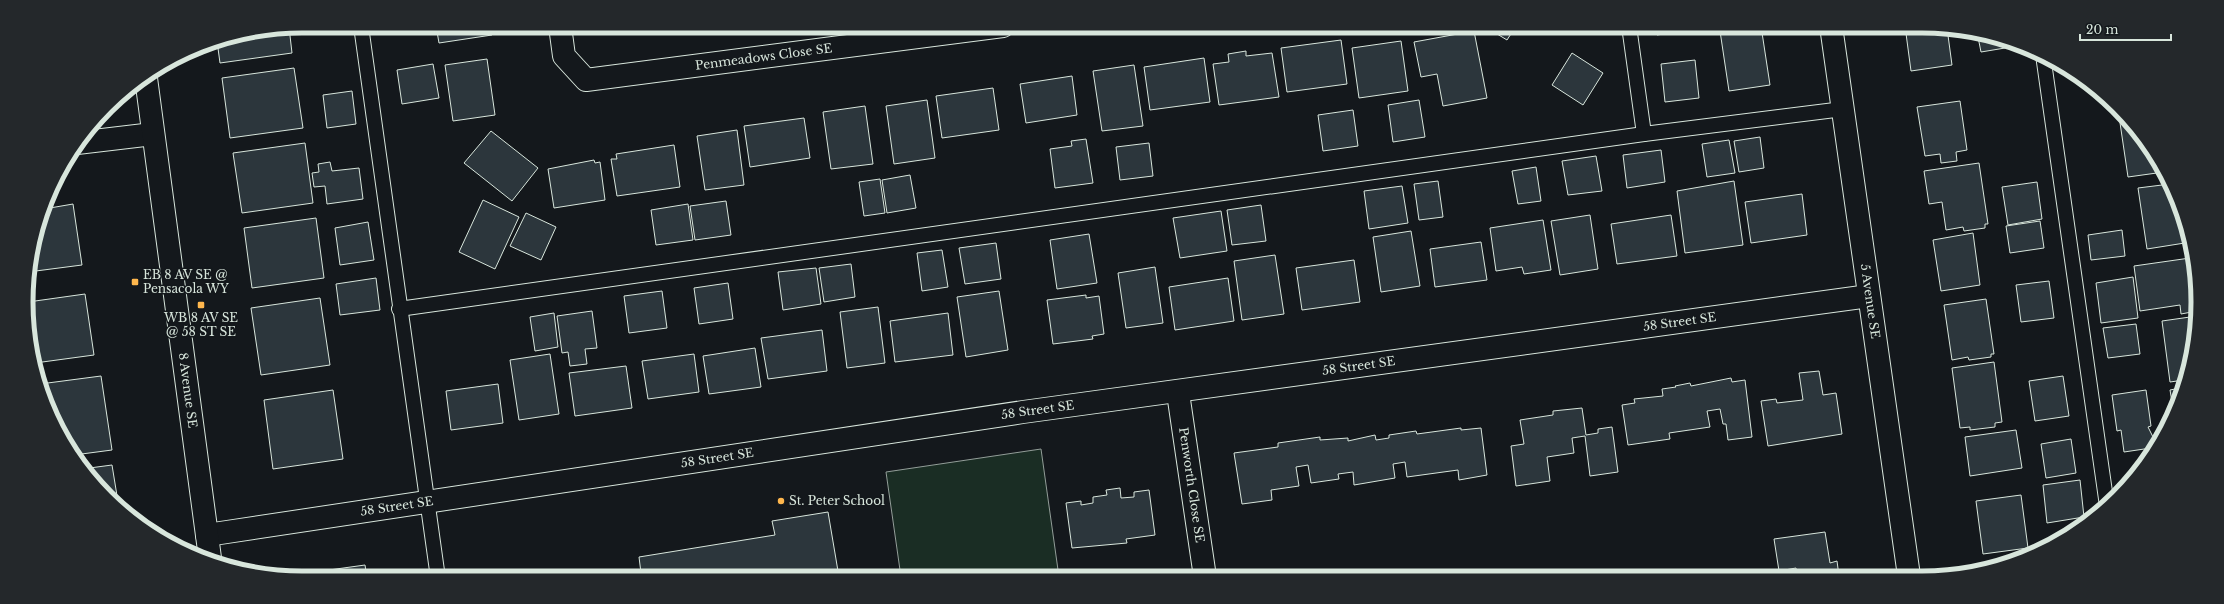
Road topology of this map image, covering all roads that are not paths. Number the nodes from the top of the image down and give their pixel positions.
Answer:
1 (362, 33) edge
2 (561, 33) edge
3 (949, 33) edge
4 (1630, 33) edge
5 (1832, 33) edge
6 (2044, 63) edge
7 (147, 83) edge
8 (1843, 109) junction
9 (154, 134) junction
10 (1644, 134) junction
11 (86, 142) edge
12 (1869, 296) junction
13 (399, 309) junction
14 (1178, 393) junction
15 (2106, 498) edge
16 (428, 503) junction
17 (207, 535) junction
18 (210, 555) edge
19 (437, 571) edge
20 (1204, 571) edge
21 (1908, 571) edge

1 - 13 lane
2 - 3 street, Penmeadows Close SE
4 - 10 lane
5 - 8 street, 5 Avenue SE
6 - 15 lane
7 - 9 street, 8 Avenue SE
8 - 10 lane
8 - 12 street, 5 Avenue SE
9 - 11 street
9 - 17 street, 8 Avenue SE
10 - 13 lane
12 - 14 street, 58 Street SE
12 - 21 street, 5 Avenue SE
13 - 16 lane
14 - 16 street, 58 Street SE
14 - 20 street, Penworth Close SE
16 - 17 street, 58 Street SE
16 - 19 lane
17 - 18 street, 8 Avenue SE

